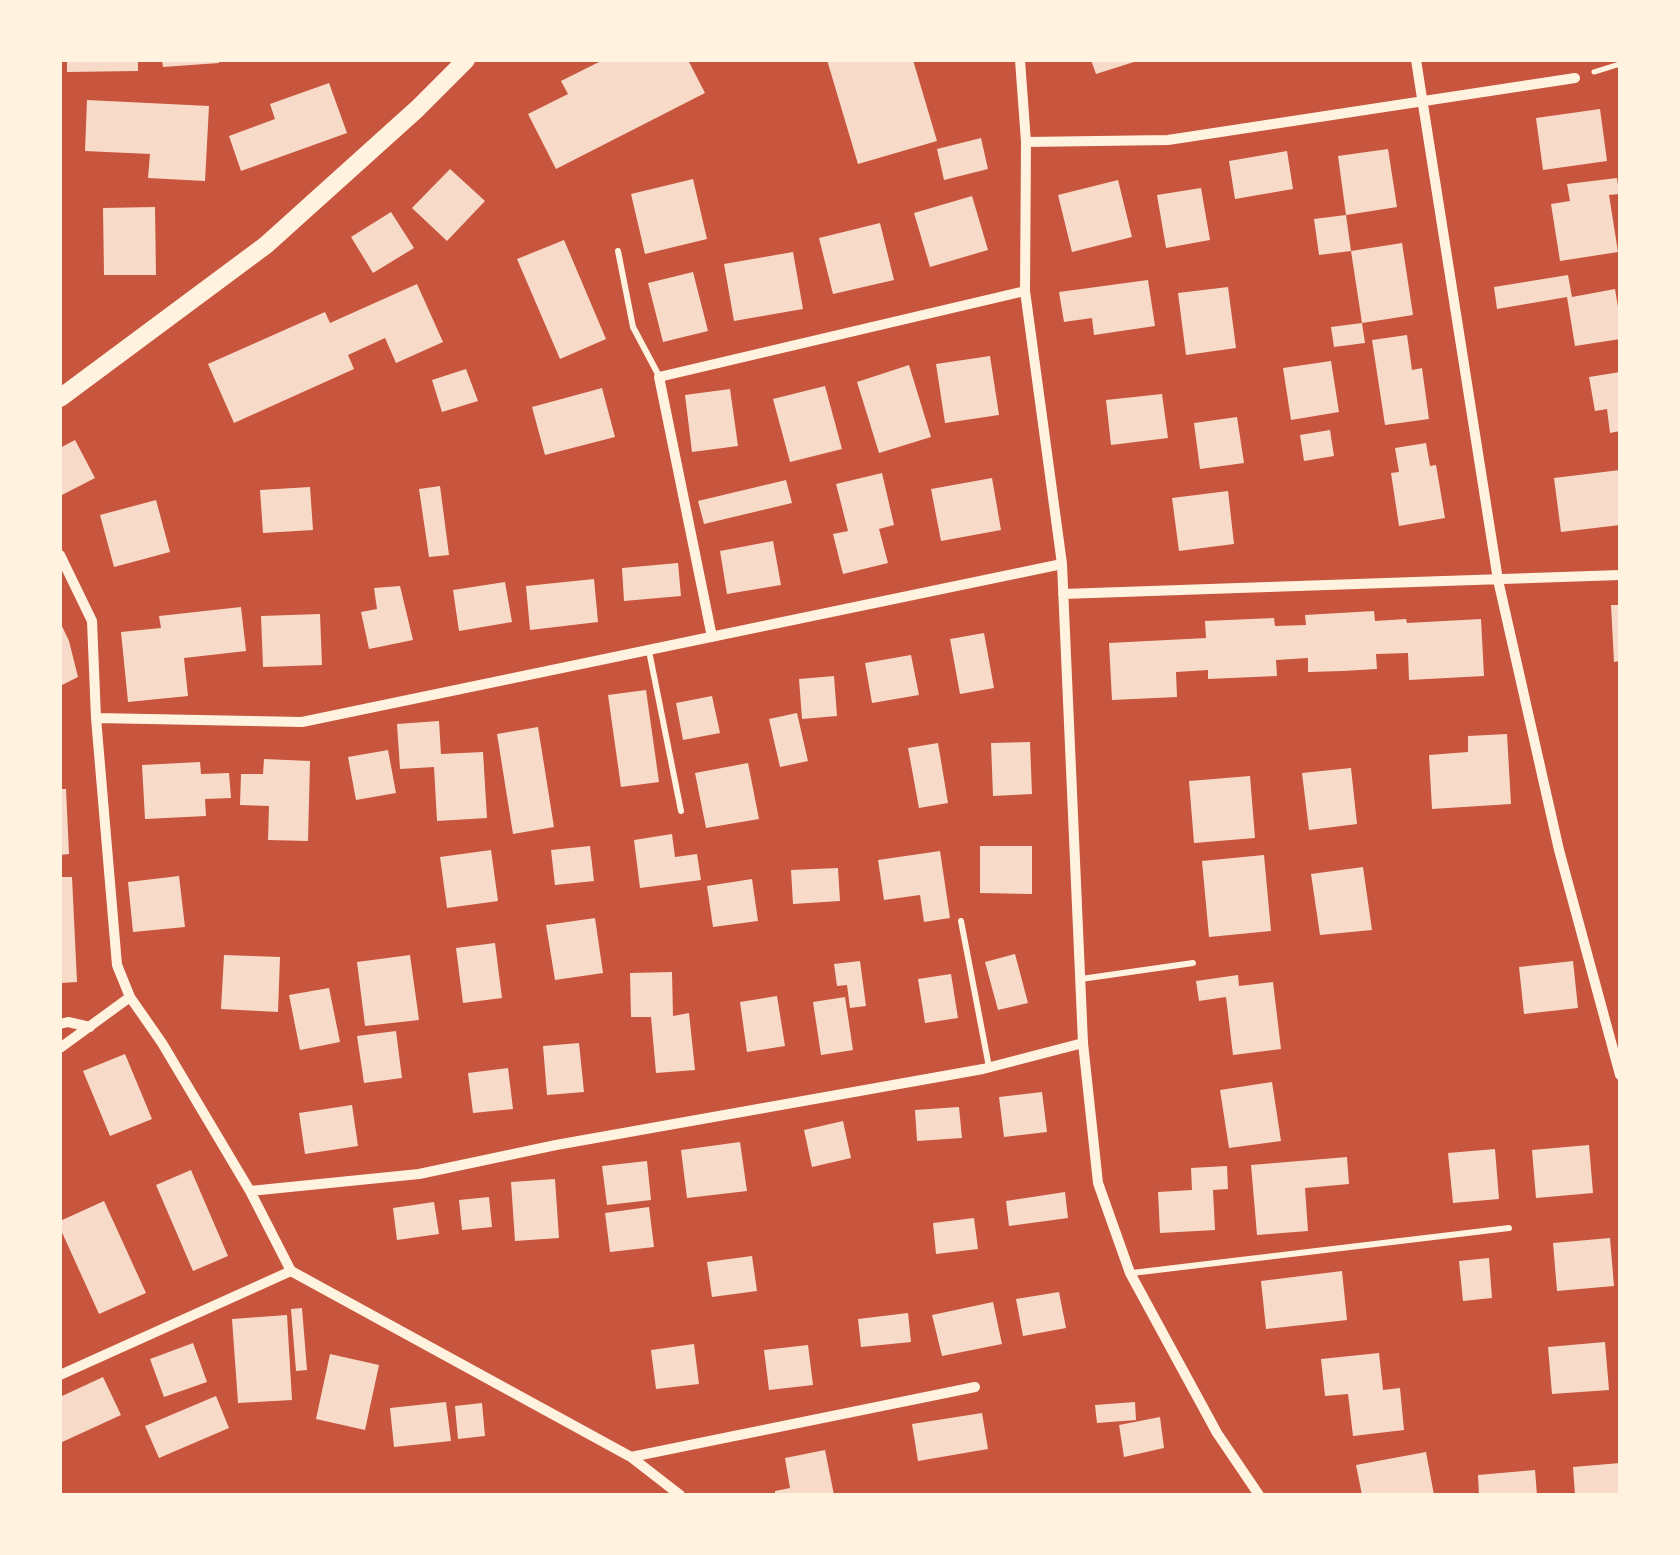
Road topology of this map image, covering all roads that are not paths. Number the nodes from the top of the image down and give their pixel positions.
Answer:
1 (466, 60) edge
2 (1020, 60) edge
3 (1416, 60) edge
4 (1576, 78) road end
5 (1424, 103) junction
6 (1026, 142) junction
7 (618, 251) dead end
8 (1025, 292) junction
9 (659, 376) junction
10 (60, 398) edge
11 (60, 555) edge
12 (1062, 564) junction
13 (1620, 575) edge
14 (1498, 580) junction
15 (1064, 594) junction
16 (712, 637) junction
17 (649, 650) junction
18 (96, 718) junction
19 (681, 812) dead end
20 (961, 921) dead end
21 (1194, 963) dead end
22 (1081, 978) junction
23 (130, 998) junction
24 (60, 1024) edge
25 (90, 1027) junction
26 (1083, 1043) junction
27 (60, 1048) edge
28 (990, 1067) junction
29 (1620, 1075) edge
30 (250, 1190) junction
31 (1509, 1228) dead end
32 (291, 1270) junction
33 (1130, 1273) junction
34 (60, 1375) edge
35 (975, 1387) dead end
36 (631, 1457) junction
37 (680, 1495) edge
38 (1259, 1495) edge

1 - 10 street
2 - 6 street
3 - 5 street
4 - 5 street
5 - 6 street
5 - 14 street
6 - 8 street
7 - 9 lane
8 - 9 street
8 - 12 street
9 - 16 street
11 - 18 street
12 - 15 street
12 - 16 street
13 - 14 street
14 - 15 street
14 - 29 street
15 - 22 street
16 - 17 street
17 - 18 street
17 - 19 lane
18 - 23 street
20 - 28 lane
21 - 22 lane
22 - 26 street
23 - 25 street
23 - 30 street
24 - 25 street
25 - 27 street
26 - 28 street
26 - 33 street
28 - 30 street
30 - 32 street
31 - 33 lane
32 - 34 street
32 - 36 street
33 - 38 street
35 - 36 street
36 - 37 street

